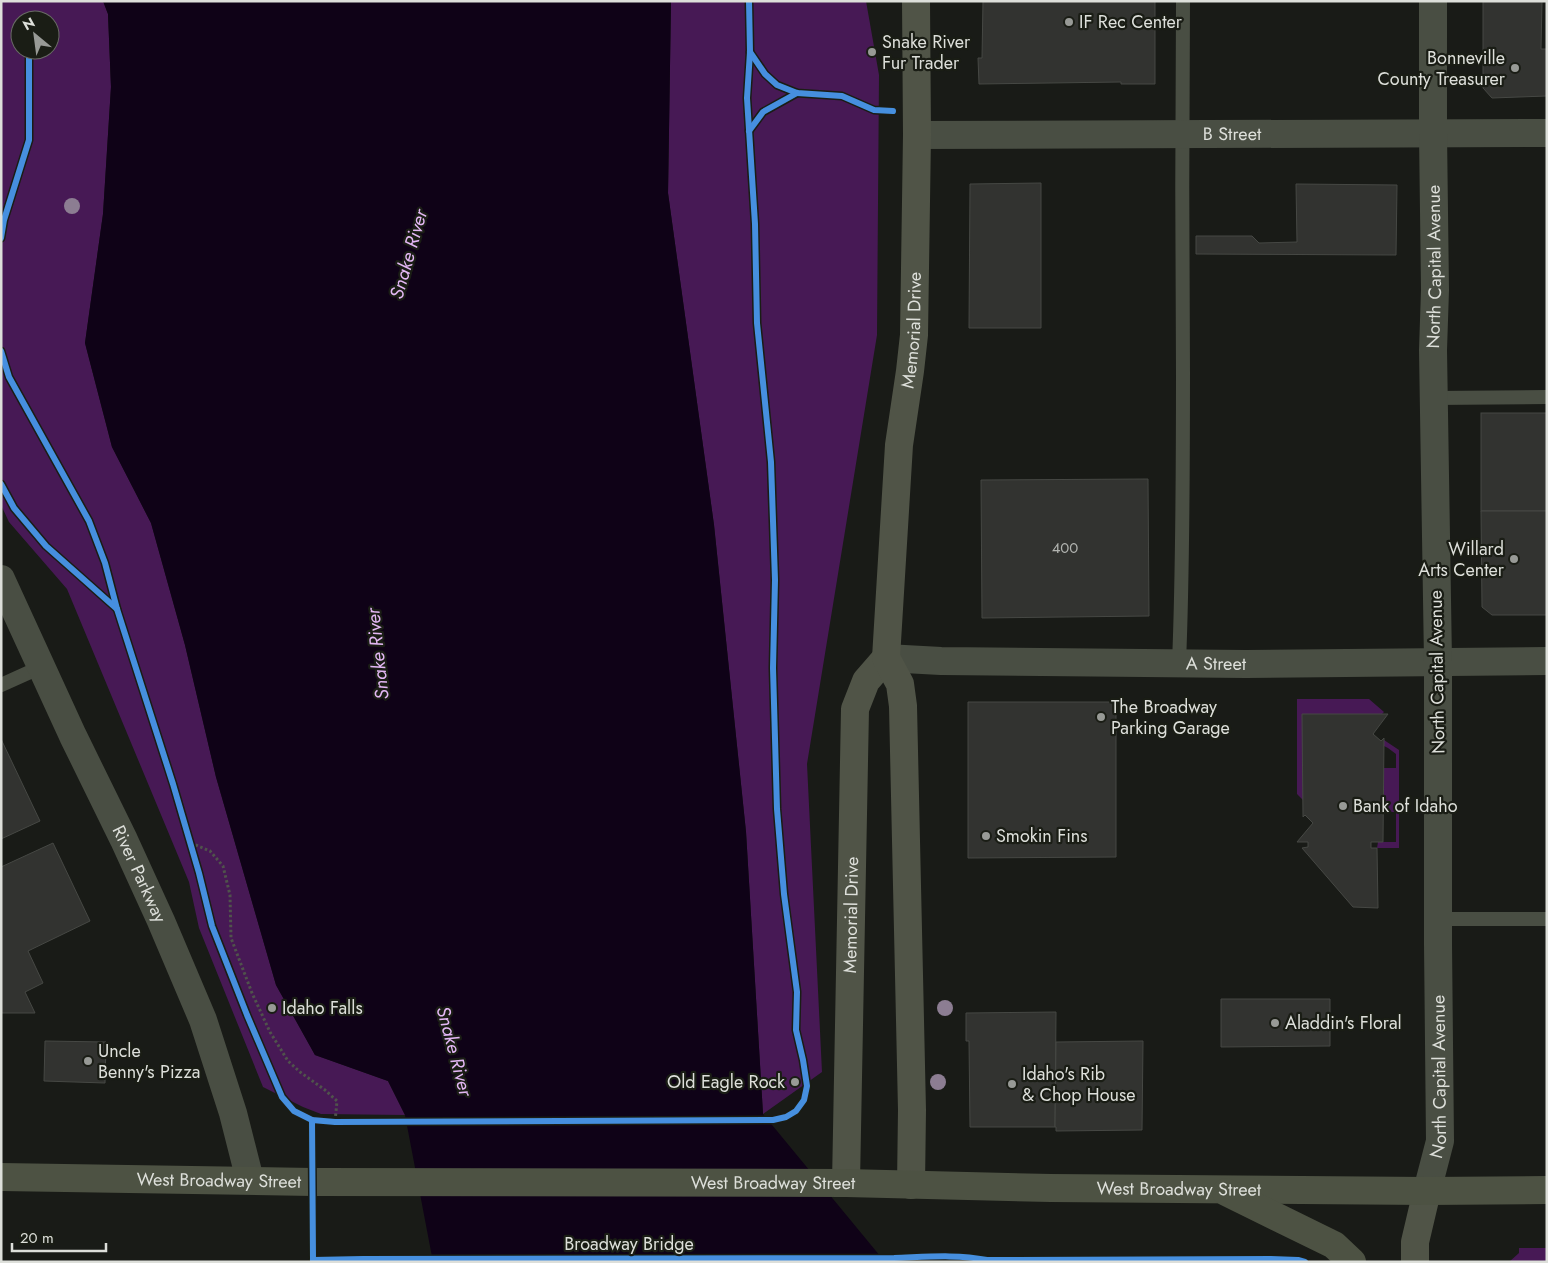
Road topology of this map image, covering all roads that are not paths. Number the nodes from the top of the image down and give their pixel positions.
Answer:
1 (916, 1) edge
2 (1183, 1) edge
3 (1433, 1) edge
4 (1433, 133) junction
5 (1547, 133) edge
6 (1182, 134) junction
7 (917, 136) junction
8 (1547, 397) edge
9 (1434, 398) junction
10 (1, 579) edge
11 (886, 658) junction
12 (1438, 661) junction
13 (1547, 661) edge
14 (1179, 663) junction
15 (41, 667) junction
16 (1, 685) edge
17 (1438, 919) junction
18 (1547, 919) edge
19 (1, 1177) edge
20 (250, 1180) junction
21 (846, 1183) junction
22 (911, 1185) junction
23 (1220, 1189) junction
24 (1547, 1190) edge
25 (1427, 1191) junction
26 (1352, 1262) edge
27 (1415, 1262) edge

1 - 7 main road, Memorial Drive
2 - 6 lane
3 - 4 street, North Capital Avenue
4 - 5 street, B Street
4 - 6 street, B Street
4 - 9 street, North Capital Avenue
6 - 7 street, B Street
6 - 14 lane
7 - 11 main road, Memorial Drive
8 - 9 lane
9 - 12 street, North Capital Avenue
10 - 15 street, River Parkway
11 - 14 street, A Street
11 - 21 main road, Memorial Drive
11 - 22 main road
12 - 13 street, A Street
12 - 14 street, A Street
12 - 17 street, North Capital Avenue
15 - 16 lane
15 - 20 street, River Parkway
17 - 18 lane
17 - 25 street, North Capital Avenue
19 - 20 main road, West Broadway Street
20 - 21 main road, West Broadway Street
21 - 22 main road, West Broadway Street
22 - 23 main road, West Broadway Street
23 - 25 main road, West Broadway Street
23 - 26 main road
24 - 25 main road, West Broadway Street
25 - 27 main road

